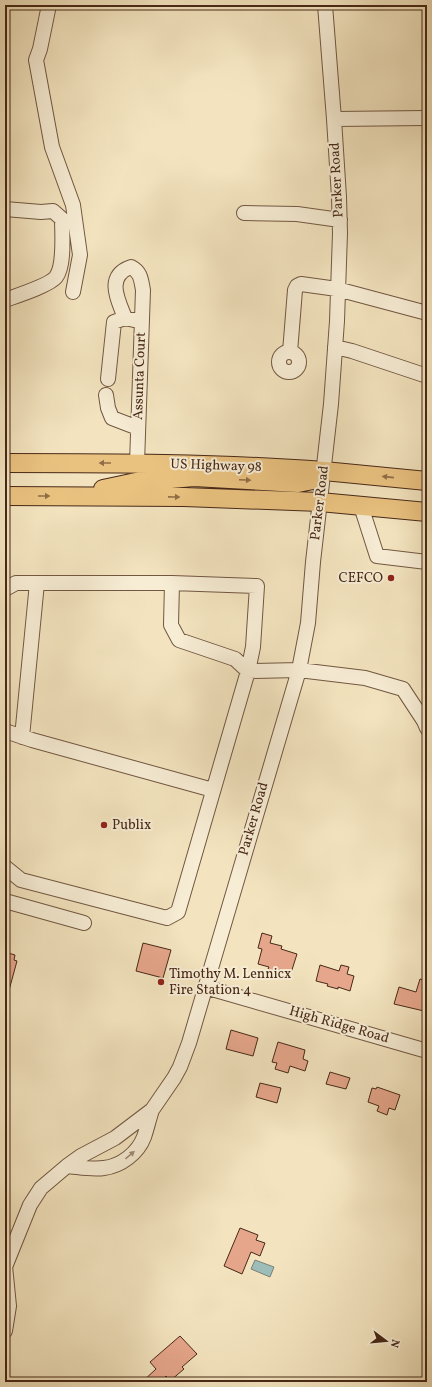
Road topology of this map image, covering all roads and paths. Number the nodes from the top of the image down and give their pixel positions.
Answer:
1 (48, 5) edge
2 (325, 5) edge
3 (427, 118) edge
4 (334, 119) junction
5 (5, 208) edge
6 (244, 213) dead end
7 (340, 220) junction
8 (338, 289) junction
9 (73, 292) dead end
10 (5, 300) edge
11 (427, 313) edge
12 (125, 318) junction
13 (142, 322) junction
14 (335, 347) junction
15 (290, 352) dead end
16 (427, 376) edge
17 (108, 378) dead end
18 (106, 395) dead end
19 (138, 428) junction
20 (5, 463) edge
21 (137, 463) junction
22 (324, 471) junction
23 (427, 481) edge
24 (5, 496) edge
25 (67, 496) junction
26 (427, 500) edge
27 (320, 502) junction
28 (361, 506) junction
29 (427, 512) edge
30 (427, 562) edge
31 (37, 583) junction
32 (172, 583) junction
33 (5, 589) edge
34 (299, 670) junction
35 (248, 671) junction
36 (427, 728) edge
37 (5, 731) edge
38 (22, 737) junction
39 (213, 790) junction
40 (5, 867) edge
41 (5, 901) edge
42 (84, 923) dead end
43 (205, 987) junction
44 (427, 1051) edge
45 (152, 1110) junction
46 (104, 1144) junction
47 (67, 1166) junction
48 (111, 1166) junction
49 (11, 1234) edge
50 (5, 1266) edge
51 (5, 1331) edge

1 - 9 street
2 - 4 street, Parker Road
3 - 4 street
4 - 7 street, Parker Road
5 - 10 street
6 - 7 street
7 - 8 street, Parker Road
8 - 11 street
8 - 14 street, Parker Road
8 - 15 street
12 - 13 street
12 - 13 street, Assunta Court
12 - 17 street
13 - 19 street, Assunta Court
14 - 16 street
14 - 22 street, Parker Road
18 - 19 street
19 - 21 street, Assunta Court
21 -> 20 main road, US Highway 98
21 - 22 main road, US Highway 98
23 -> 22 main road, US Highway 98
25 -> 22 main road
22 - 27 street, Parker Road
24 -> 25 main road
25 -> 27 main road
26 - 27 main road
27 - 28 main road
27 - 34 street, Parker Road
28 - 29 main road
28 - 30 street
31 - 32 street
31 - 33 street
31 - 38 street
32 - 35 street
32 - 35 street
34 - 35 street
34 - 36 street
34 - 43 street, Parker Road
35 - 39 street
37 - 38 street
38 - 39 street
39 - 40 street
41 - 42 street
43 - 44 street, High Ridge Road
43 - 45 street, Parker Road
45 - 46 street
48 -> 45 street
46 - 47 street
46 - 48 street
47 - 48 street
47 - 49 street
49 - 50 street
50 - 51 street

